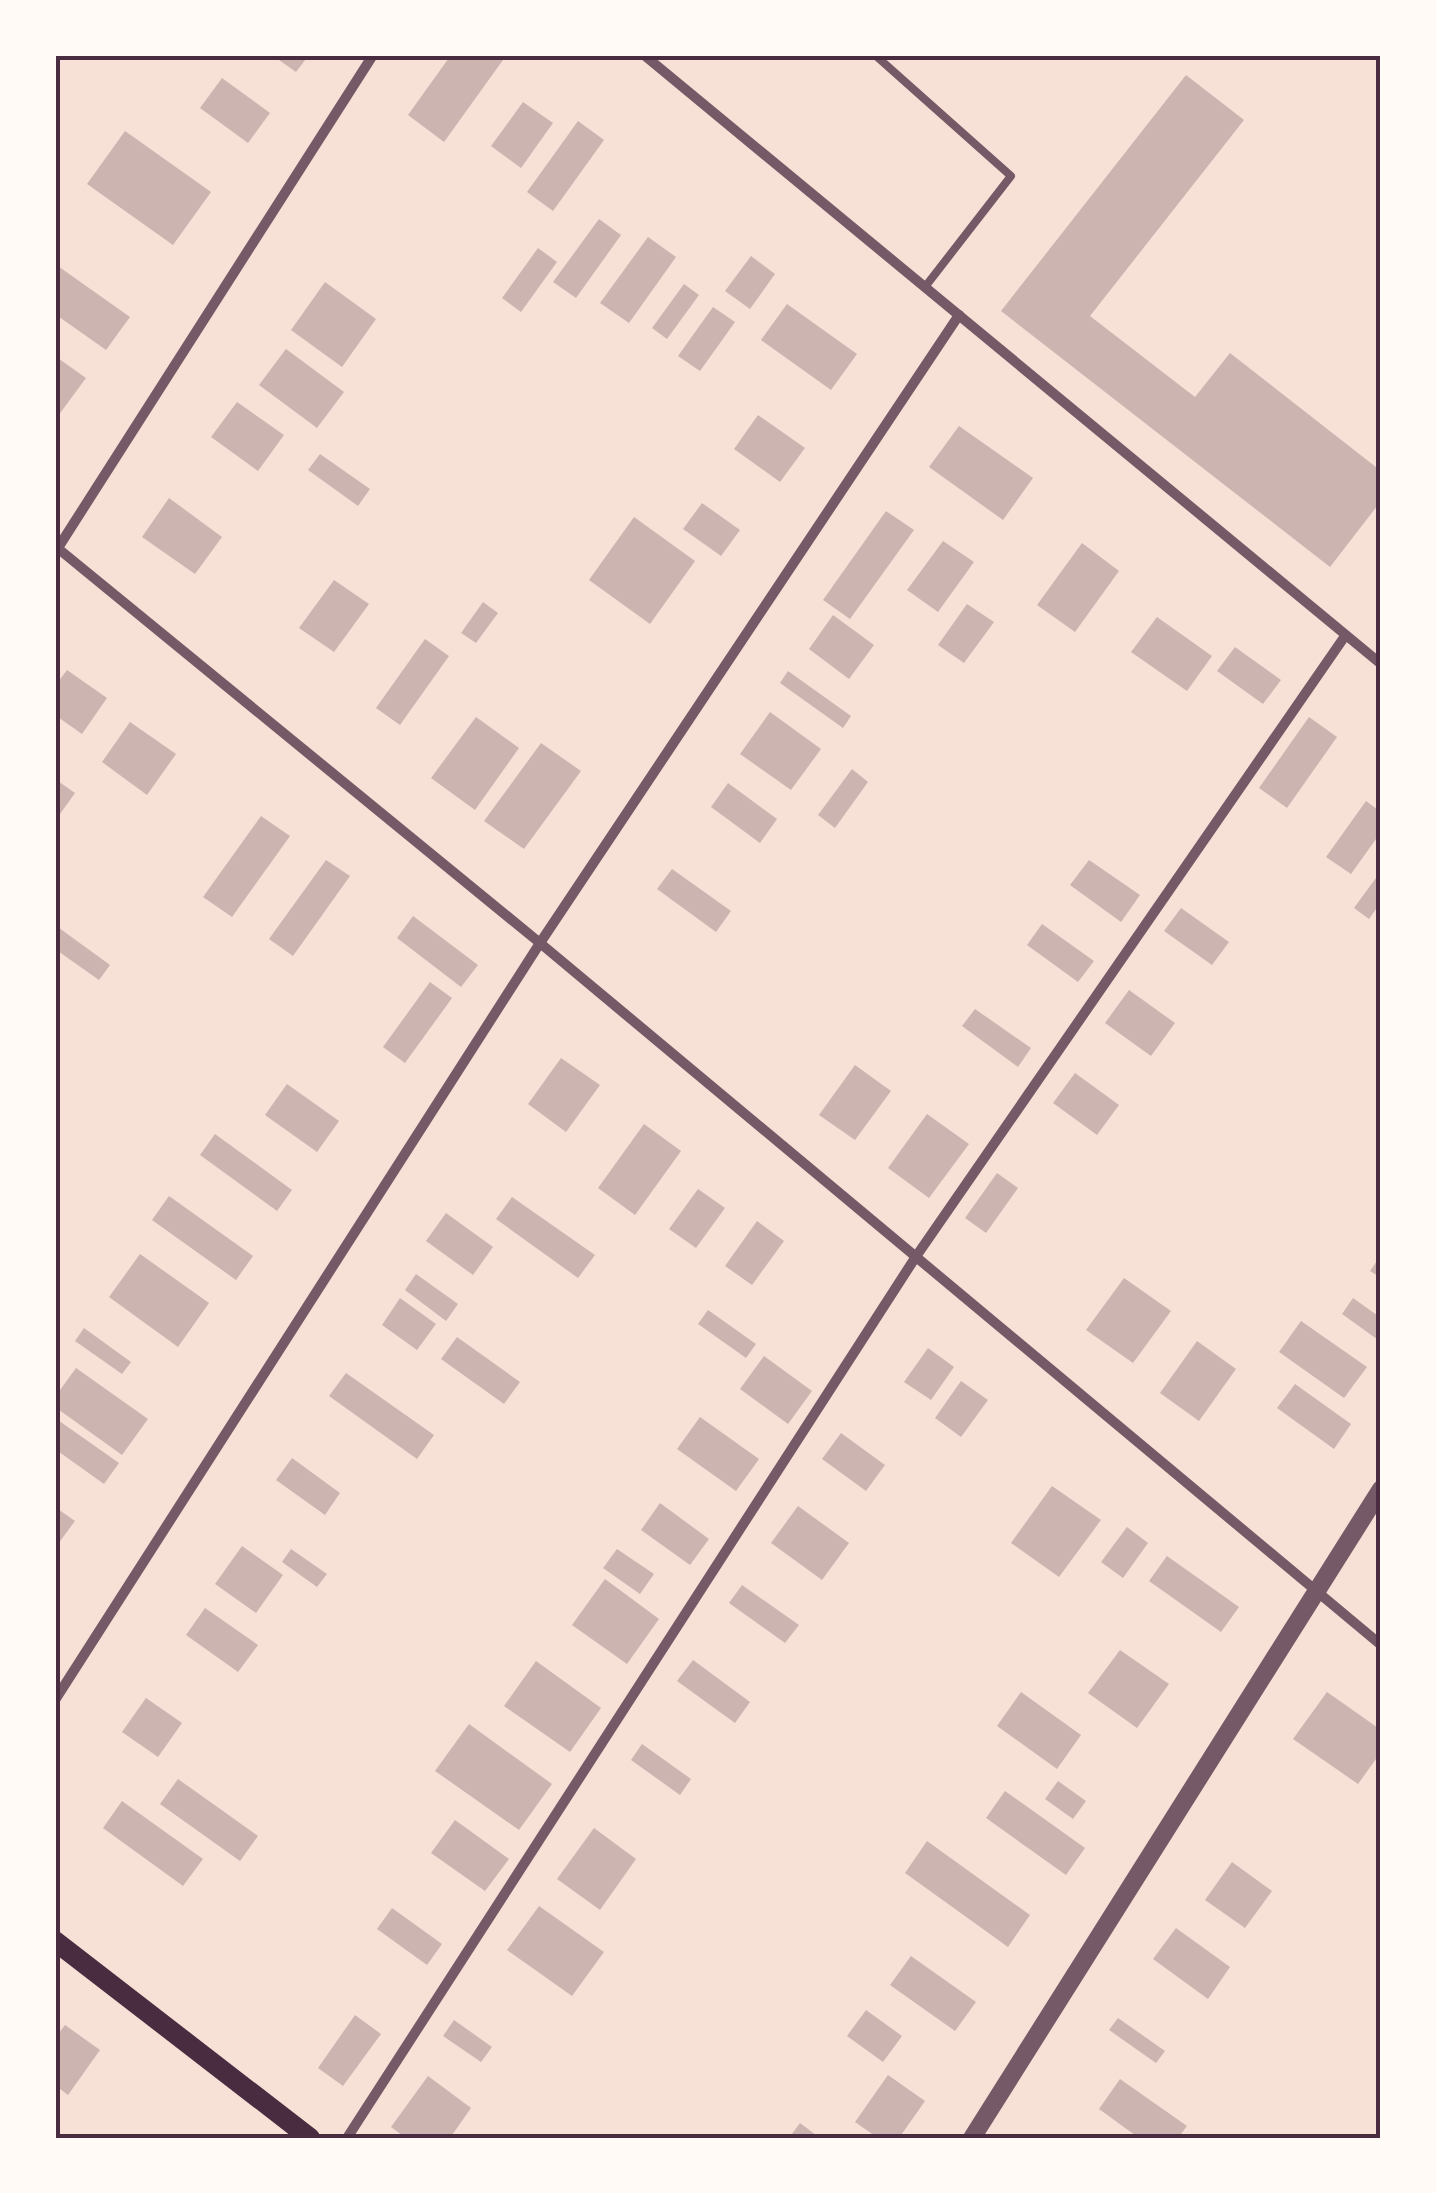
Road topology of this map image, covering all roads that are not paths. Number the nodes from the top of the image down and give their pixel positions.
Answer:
1 (373, 55) edge
2 (644, 55) edge
3 (875, 55) edge
4 (925, 288) junction
5 (958, 315) junction
6 (56, 549) edge
7 (1345, 636) junction
8 (1381, 664) edge
9 (540, 943) junction
10 (915, 1258) junction
11 (1381, 1489) edge
12 (1314, 1591) junction
13 (1381, 1645) edge
14 (55, 1700) edge
15 (55, 1940) edge
16 (310, 2138) edge
17 (347, 2138) edge
18 (972, 2138) edge

1 - 6 street
2 - 4 street
3 - 4 lane
4 - 5 street
5 - 7 street
5 - 9 street
6 - 9 street
7 - 8 street
7 - 10 street
9 - 10 street
9 - 14 street
10 - 12 street
10 - 17 street
11 - 12 street
12 - 13 street
12 - 18 street
15 - 16 main road

